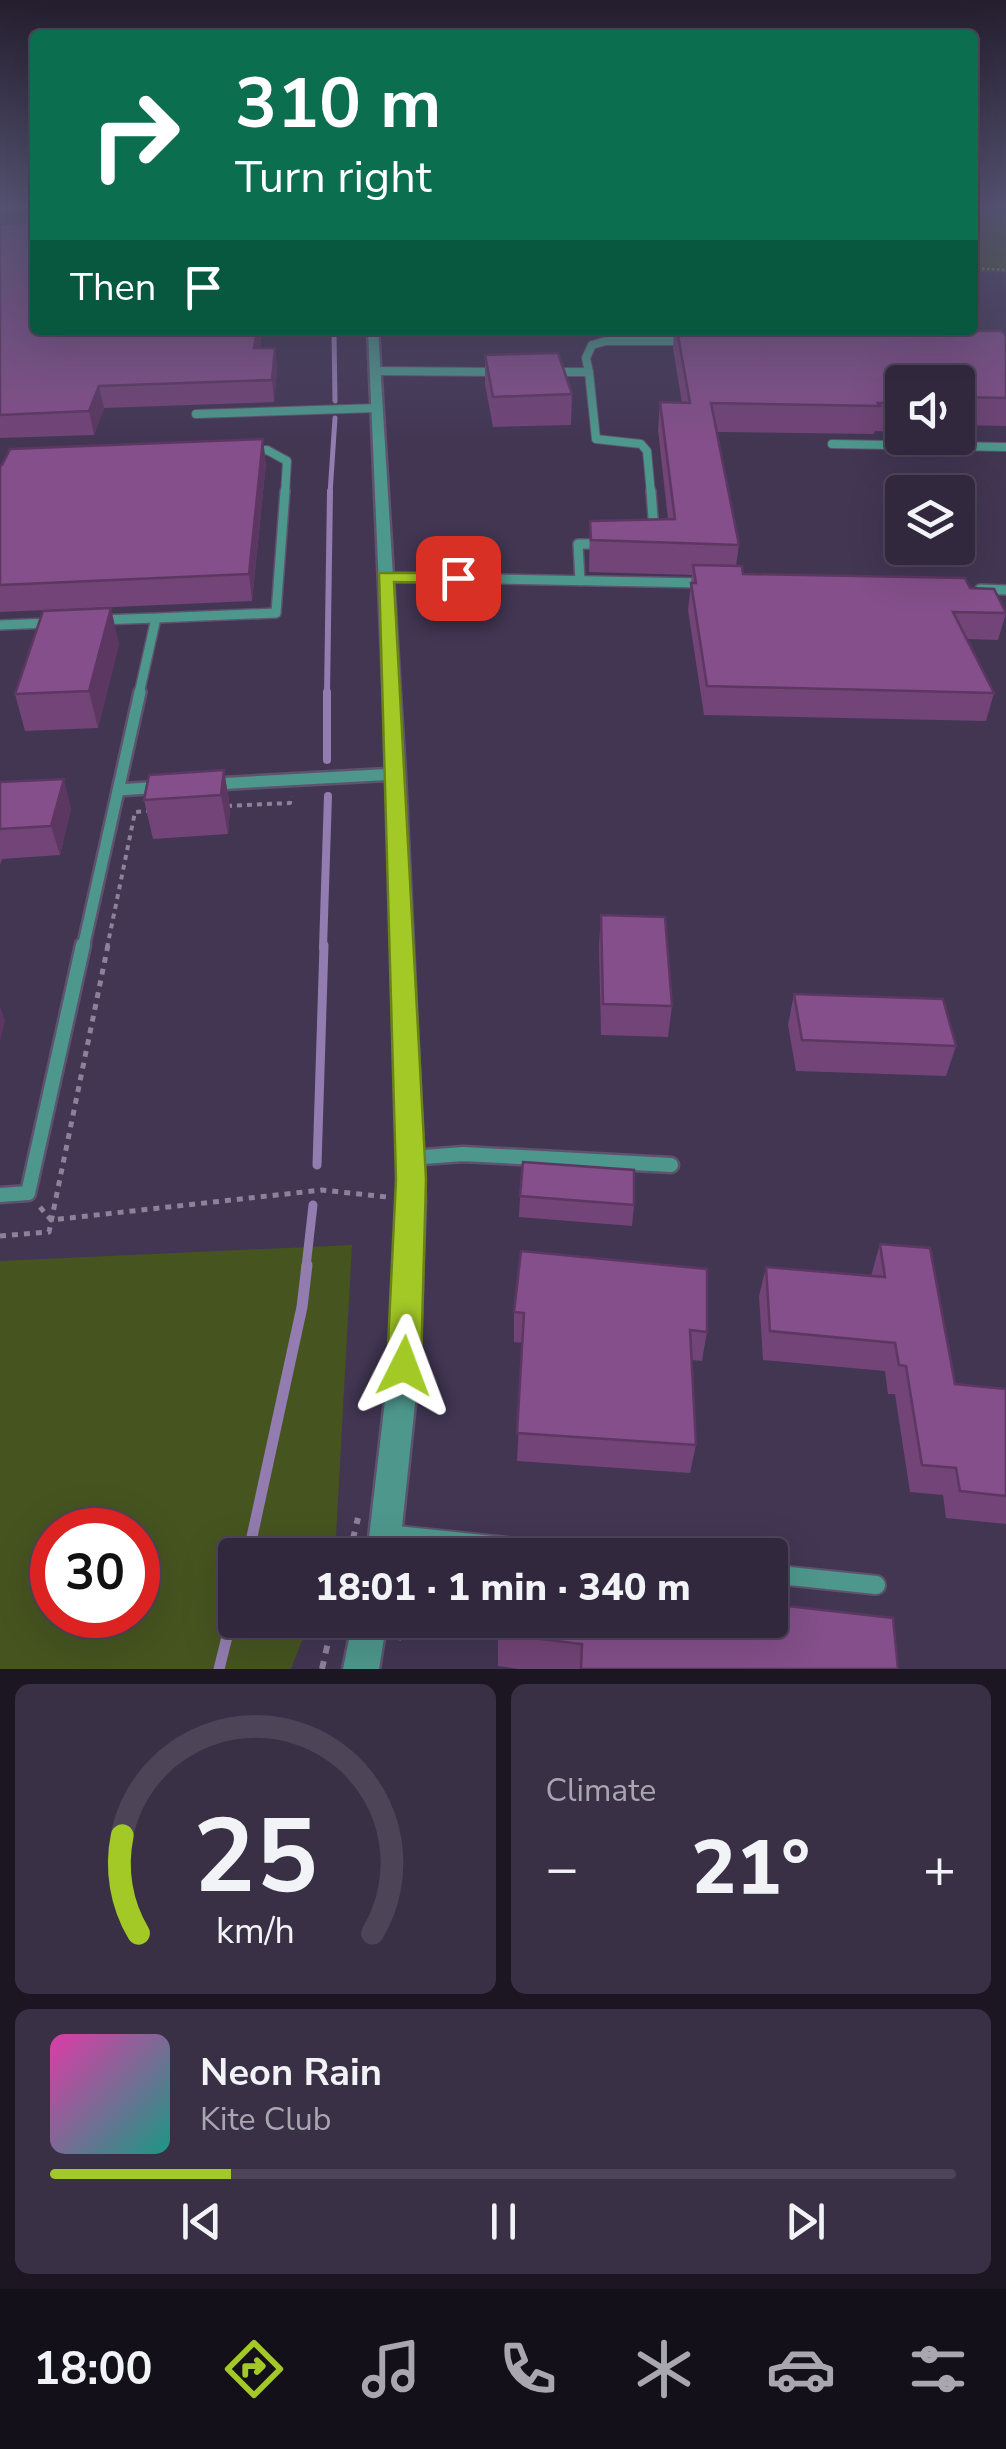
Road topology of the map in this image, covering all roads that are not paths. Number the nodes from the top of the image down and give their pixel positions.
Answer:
1 (373, 335) edge
2 (690, 341) edge
3 (375, 371) junction
4 (514, 372) edge
5 (533, 372) edge
6 (589, 372) junction
7 (371, 408) junction
8 (196, 414) dead end
9 (832, 444) dead end
10 (1006, 447) edge
11 (248, 451) edge
12 (616, 544) edge
13 (655, 545) edge
14 (385, 577) junction
15 (580, 581) junction
16 (715, 584) edge
17 (967, 589) edge
18 (1006, 590) edge
19 (156, 618) junction
20 (59, 622) edge
21 (78, 622) edge
22 (0, 625) edge
23 (396, 774) junction
24 (203, 784) edge
25 (169, 786) edge
26 (118, 790) junction
27 (411, 1158) junction
28 (670, 1165) dead end
29 (0, 1195) edge
30 (386, 1538) edge
31 (788, 1576) edge
32 (876, 1586) dead end
33 (367, 1638) edge
34 (361, 1669) edge

1 - 3 street
2 - 6 lane
3 - 4 lane
3 - 7 street
5 - 6 lane
6 - 13 lane
7 - 8 lane
7 - 14 street
9 - 10 lane
11 - 19 lane
12 - 15 lane
14 - 15 lane
14 - 23 street
15 - 16 lane
17 - 18 lane
19 - 21 lane
19 - 26 lane
20 - 22 lane
23 - 24 lane
23 - 27 street
25 - 26 lane
26 - 29 lane
27 - 28 lane
27 - 30 street
31 - 32 lane
33 - 34 street

